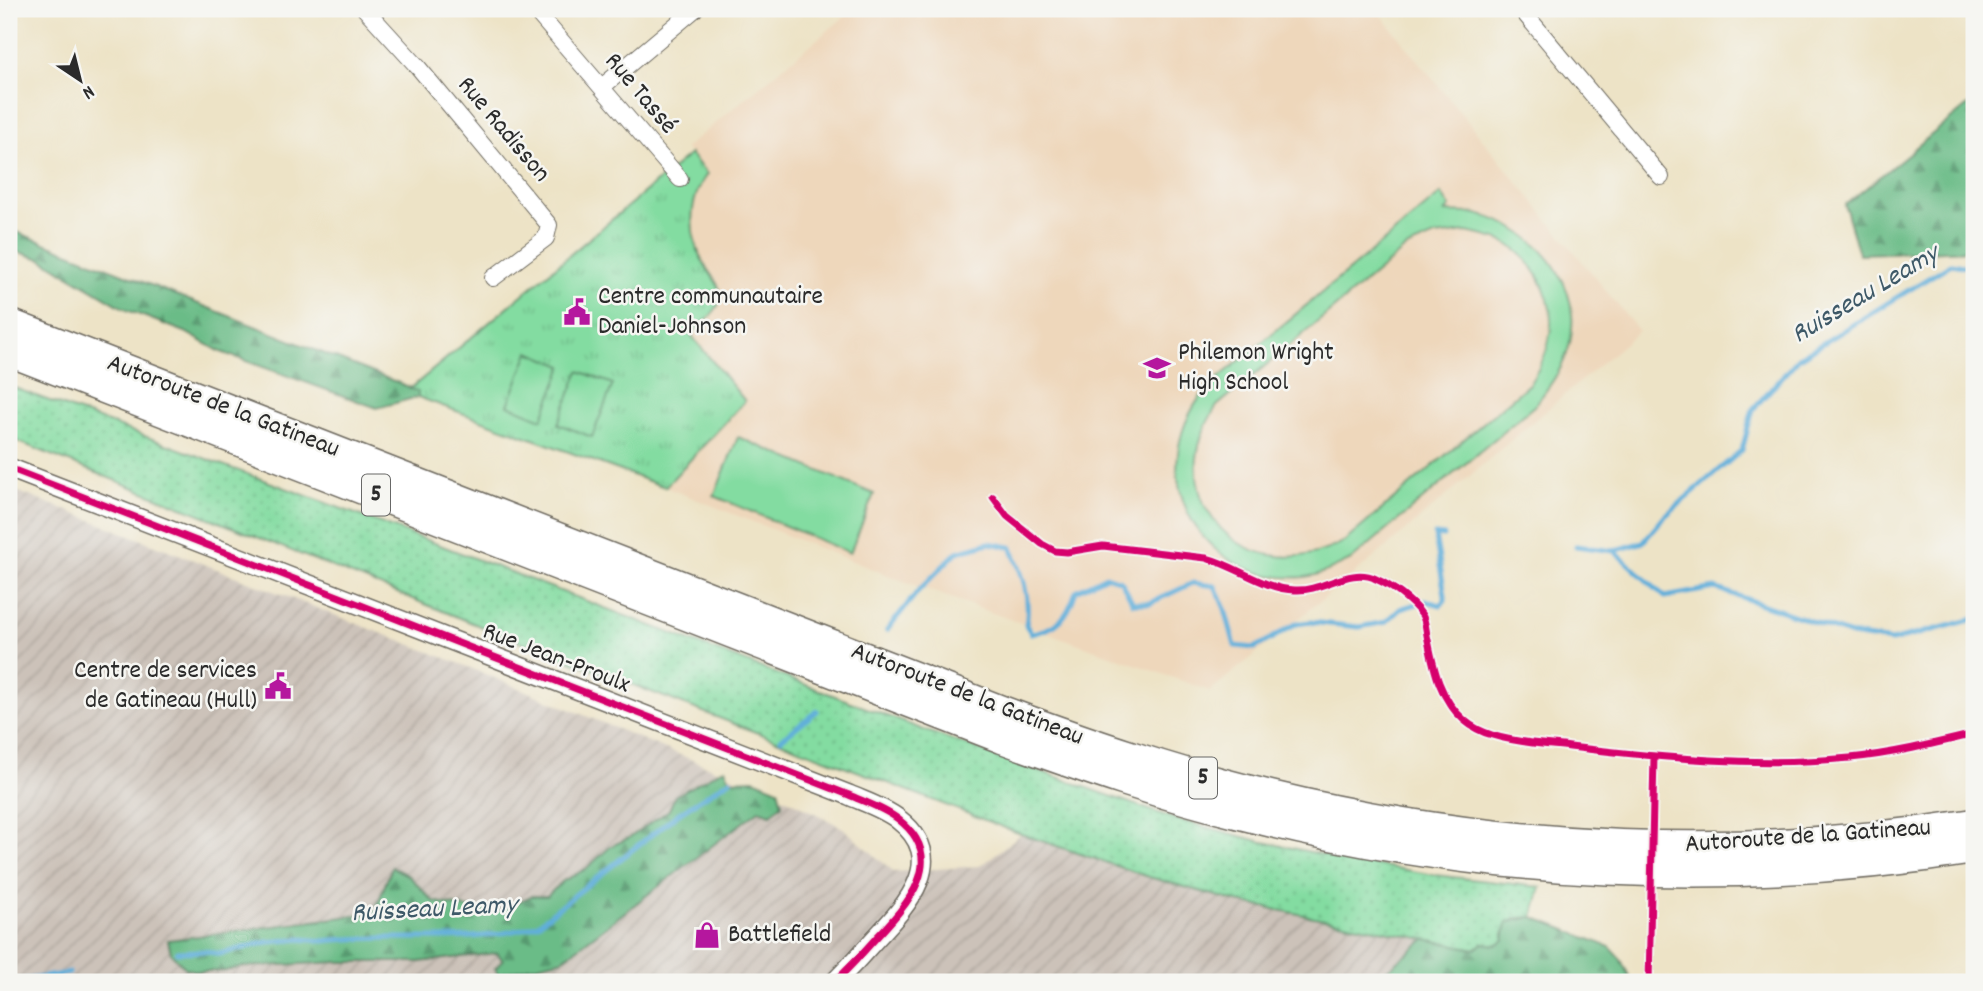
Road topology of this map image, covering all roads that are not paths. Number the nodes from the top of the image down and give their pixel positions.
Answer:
1 (365, 9) edge
2 (534, 9) edge
3 (695, 9) edge
4 (1521, 9) edge
5 (602, 87) junction
6 (1661, 177) dead end
7 (680, 179) dead end
8 (493, 278) dead end
9 (9, 323) edge
10 (9, 352) edge
11 (9, 365) edge
12 (123, 397) junction
13 (9, 468) edge
14 (1974, 823) edge
15 (1974, 850) edge
16 (835, 982) edge

1 - 8 street, Rue Radisson
2 - 5 street, Rue Tassé
3 - 5 street
4 - 6 street
5 - 7 street, Rue Tassé
9 - 14 highway, Autoroute de la Gatineau / 5
10 - 12 highway, Autoroute de la Gatineau / 5
11 - 12 highway
12 - 15 highway, Autoroute de la Gatineau / 5
13 - 16 street, Rue Jean-Proulx

